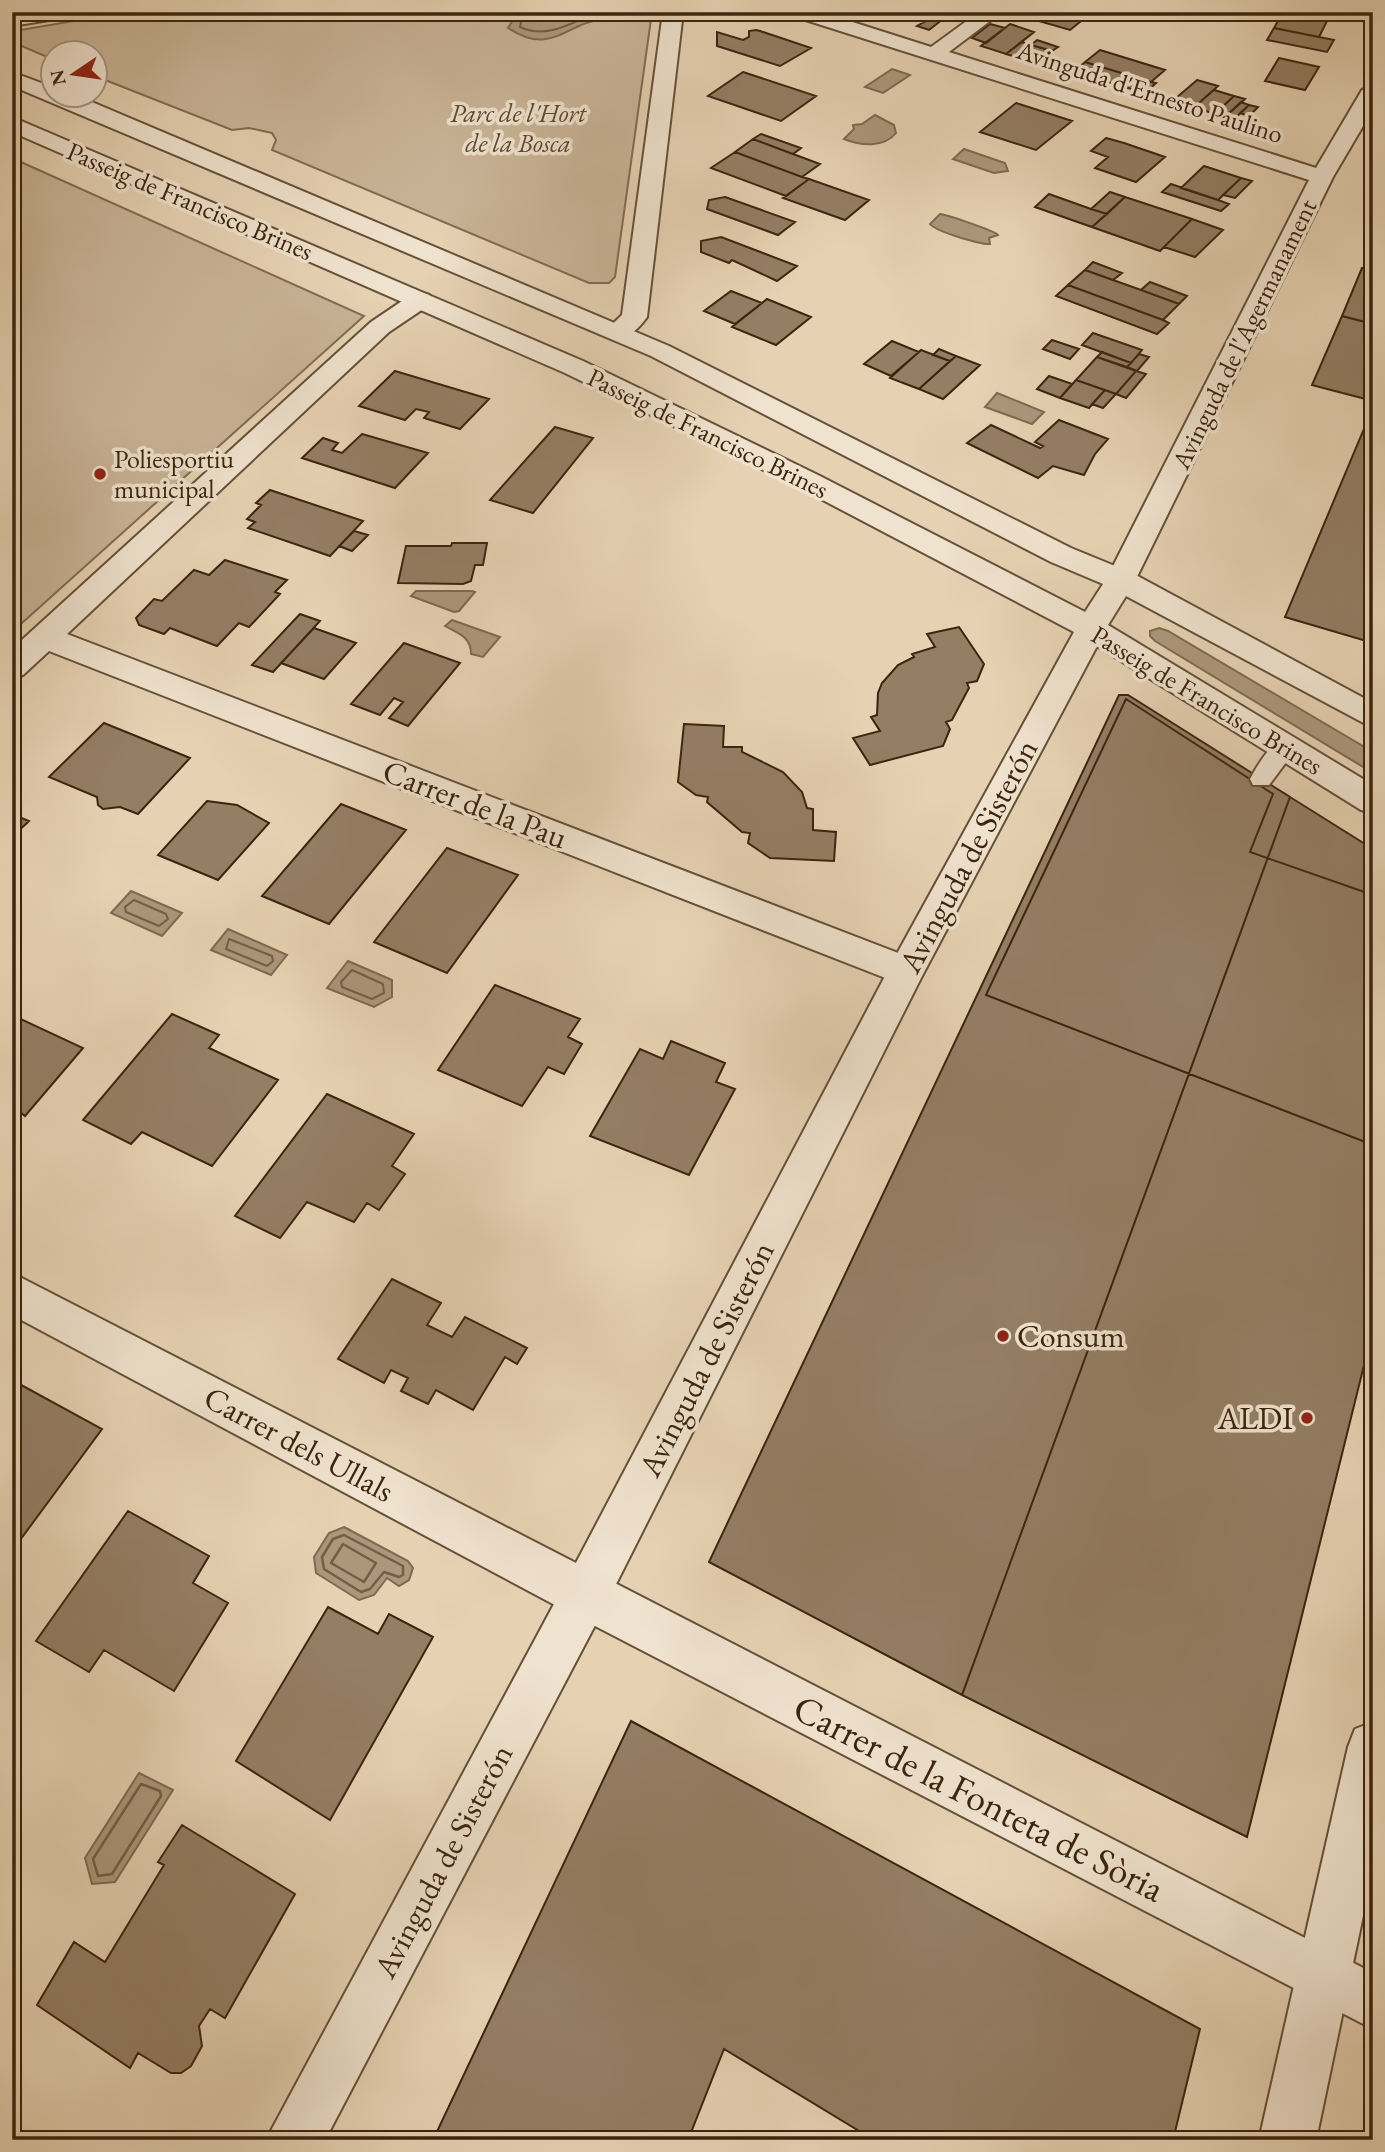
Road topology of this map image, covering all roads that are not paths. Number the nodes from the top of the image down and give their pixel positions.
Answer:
1 (62, 12) edge
2 (673, 12) edge
3 (800, 12) edge
4 (992, 12) edge
5 (12, 20) edge
6 (934, 53) junction
7 (12, 78) edge
8 (38, 88) edge
9 (1373, 90) edge
10 (86, 108) edge
11 (12, 124) edge
12 (1322, 177) junction
13 (420, 300) junction
14 (617, 332) junction
15 (660, 351) junction
16 (574, 367) junction
17 (611, 385) junction
18 (1121, 580) junction
19 (1091, 628) junction
20 (44, 638) junction
21 (12, 667) edge
22 (1373, 717) edge
23 (1285, 747) junction
24 (1261, 779) dead end
25 (1373, 801) edge
26 (906, 971) junction
27 (12, 1293) edge
28 (585, 1595) junction
29 (1373, 1747) edge
30 (1322, 1975) junction
31 (1373, 2002) edge
32 (294, 2140) edge
33 (1287, 2140) edge

1 - 5 street
2 - 14 street
3 - 6 street, Avinguda d'Ernesto Paulino
4 - 6 street
6 - 12 street, Avinguda d'Ernesto Paulino
7 - 8 street, Passeig de Francisco Brines
9 - 12 street, Avinguda de l'Agermanament
10 - 14 street, Passeig de Francisco Brines
11 - 13 street, Passeig de Francisco Brines
12 - 18 street, Avinguda de l'Agermanament
13 - 16 street, Passeig de Francisco Brines
13 - 20 street
14 - 15 street, Passeig de Francisco Brines
14 - 16 street
15 - 17 street
15 - 18 street, Passeig de Francisco Brines
16 - 17 street, Passeig de Francisco Brines
17 - 19 street, Passeig de Francisco Brines
18 - 19 street, Avinguda de Sisterón
18 - 22 street, Passeig de Francisco Brines
19 - 23 street, Passeig de Francisco Brines
19 - 26 street, Avinguda de Sisterón
20 - 21 street
20 - 26 street, Carrer de la Pau
23 - 24 lane
23 - 25 street, Passeig de Francisco Brines
26 - 28 street, Avinguda de Sisterón
27 - 28 street, Carrer dels Ullals
28 - 30 street, Carrer de la Fonteta de Sòria
28 - 32 street, Avinguda de Sisterón
29 - 30 street
30 - 31 street, Carrer de la Fonteta de Sòria
30 - 33 street

